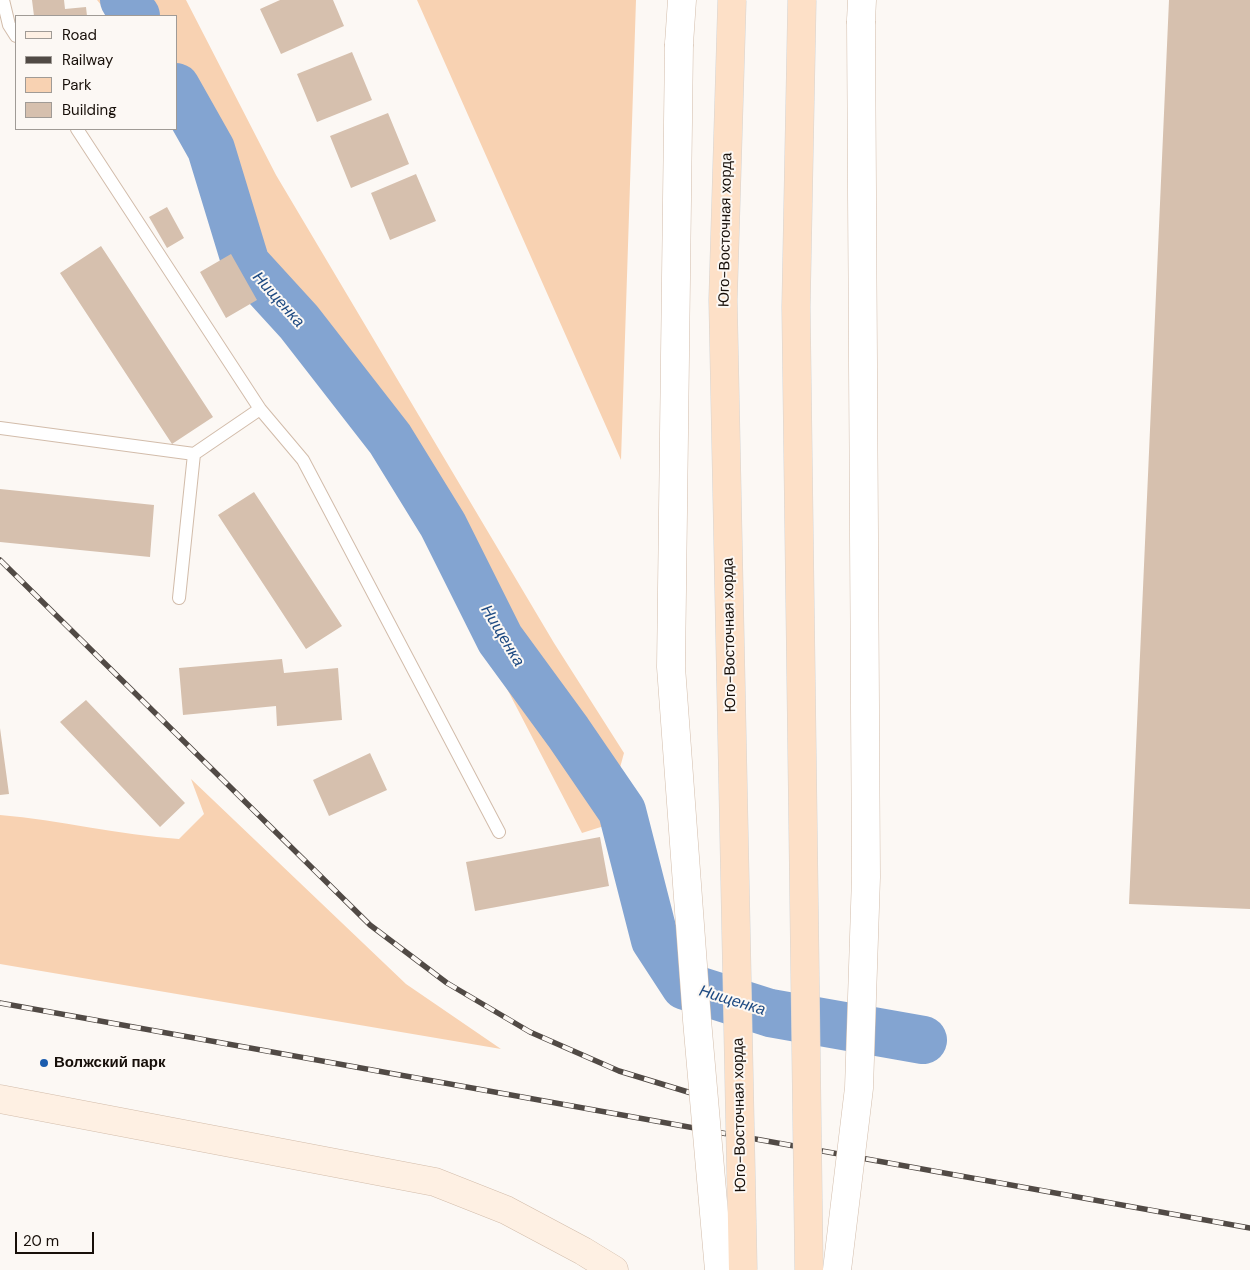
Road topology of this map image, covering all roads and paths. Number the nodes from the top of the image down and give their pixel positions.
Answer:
1 (3, 0) edge
2 (682, 0) edge
3 (732, 0) edge
4 (802, 0) edge
5 (861, 10) edge
6 (15, 34) edge
7 (78, 130) edge
8 (260, 409) junction
9 (0, 428) edge
10 (194, 454) junction
11 (180, 598) dead end
12 (499, 832) dead end
13 (0, 1099) edge
14 (614, 1270) edge
15 (719, 1270) edge
16 (743, 1270) edge
17 (809, 1270) edge
18 (837, 1270) edge

1 - 6 lane
2 - 15 street, bridge
3 - 16 main road, Юго-Восточная хорда, bridge
4 - 17 main road, bridge
5 - 18 street, bridge
7 - 8 lane
8 - 10 lane
8 - 12 lane
9 - 10 lane
10 - 11 lane
13 - 14 main road

